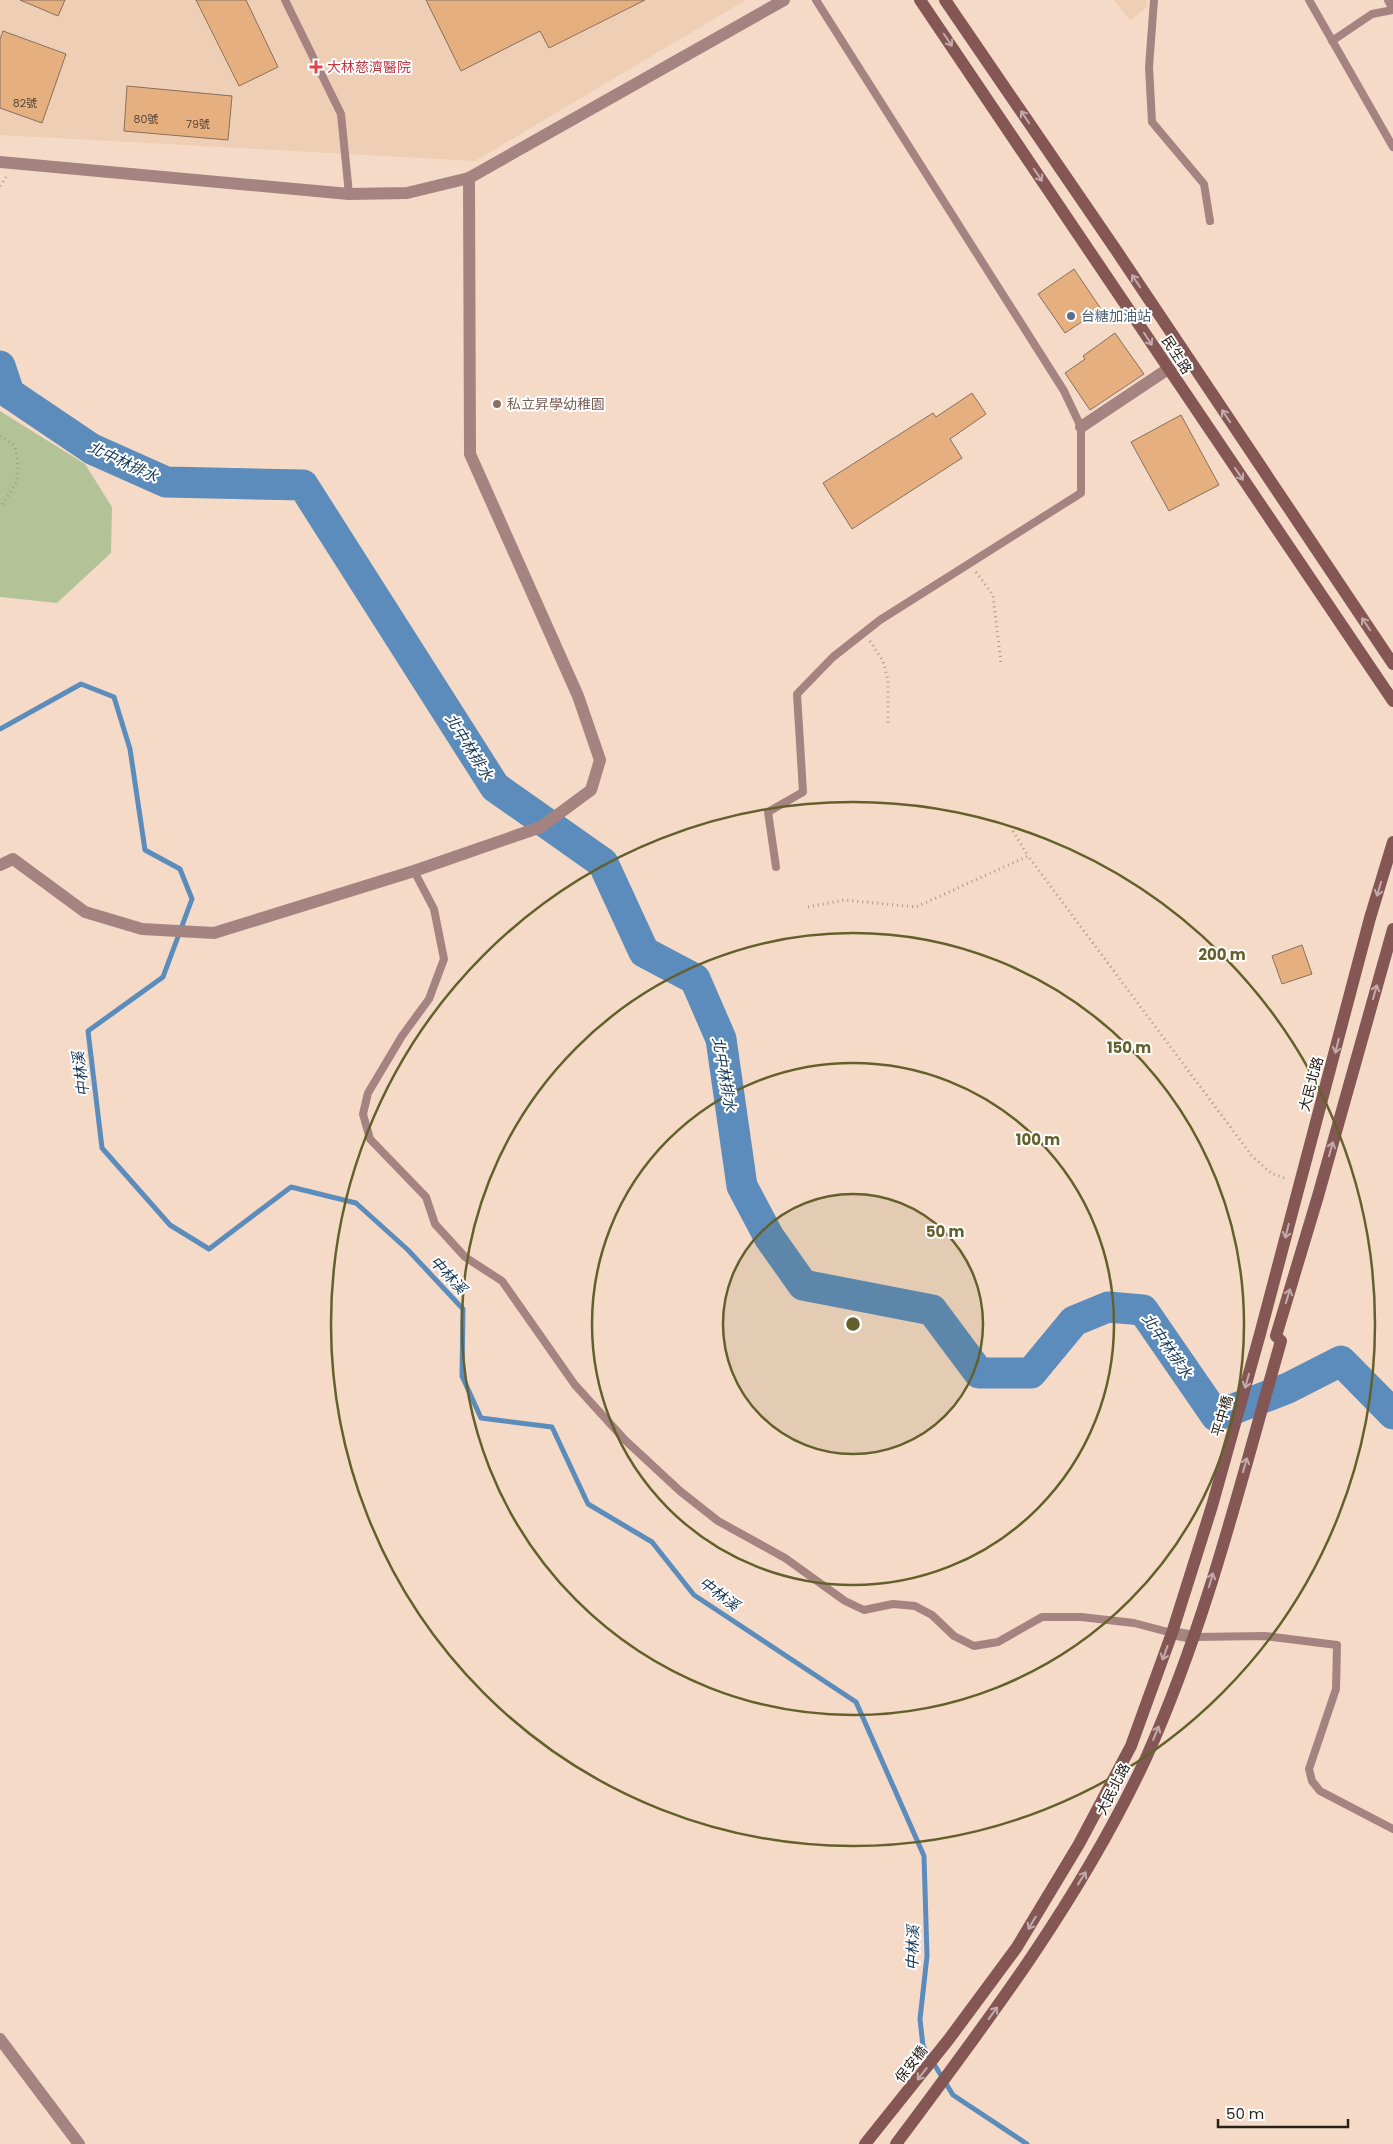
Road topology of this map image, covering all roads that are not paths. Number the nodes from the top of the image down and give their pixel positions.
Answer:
1 (285, 0) edge
2 (784, 0) edge
3 (816, 0) edge
4 (920, 0) edge
5 (945, 0) edge
6 (1154, 0) edge
7 (1309, 0) edge
8 (1390, 0) edge
9 (1393, 5) edge
10 (1393, 10) edge
11 (1332, 41) junction
12 (1393, 147) edge
13 (0, 162) edge
14 (469, 178) junction
15 (349, 194) junction
16 (1210, 221) dead end
17 (1168, 369) junction
18 (1081, 427) junction
19 (1393, 664) edge
20 (1393, 701) edge
21 (1393, 842) edge
22 (0, 865) edge
23 (776, 867) dead end
24 (414, 871) junction
25 (1393, 929) edge
26 (1260, 1334) joint
27 (1212, 1506) joint
28 (1172, 1633) junction
29 (1193, 1637) junction
30 (1393, 1829) edge
31 (0, 2039) edge
32 (950, 2039) joint
33 (79, 2144) edge
34 (865, 2144) edge
35 (896, 2144) edge

1 - 15 lane
2 - 14 street
3 - 18 lane
4 -> 17 main road, 民生路
19 -> 5 main road, 民生路
6 - 16 lane
7 - 11 lane
8 - 9 street
10 - 11 lane
11 - 12 lane
13 - 15 street
14 - 15 street
14 - 24 street
17 - 18 street
17 -> 20 main road, 民生路
18 - 23 lane
21 -> 26 main road, 大民北路
22 - 24 street
24 - 28 lane
29 -> 25 main road, 大民北路
26 -> 27 main road, 平中橋
27 - 28 main road, 大民北路
28 - 29 street
28 -> 32 main road, 大民北路
29 - 30 lane
35 -> 29 main road, 大民北路
31 - 33 street
32 -> 34 main road, 保安橋

